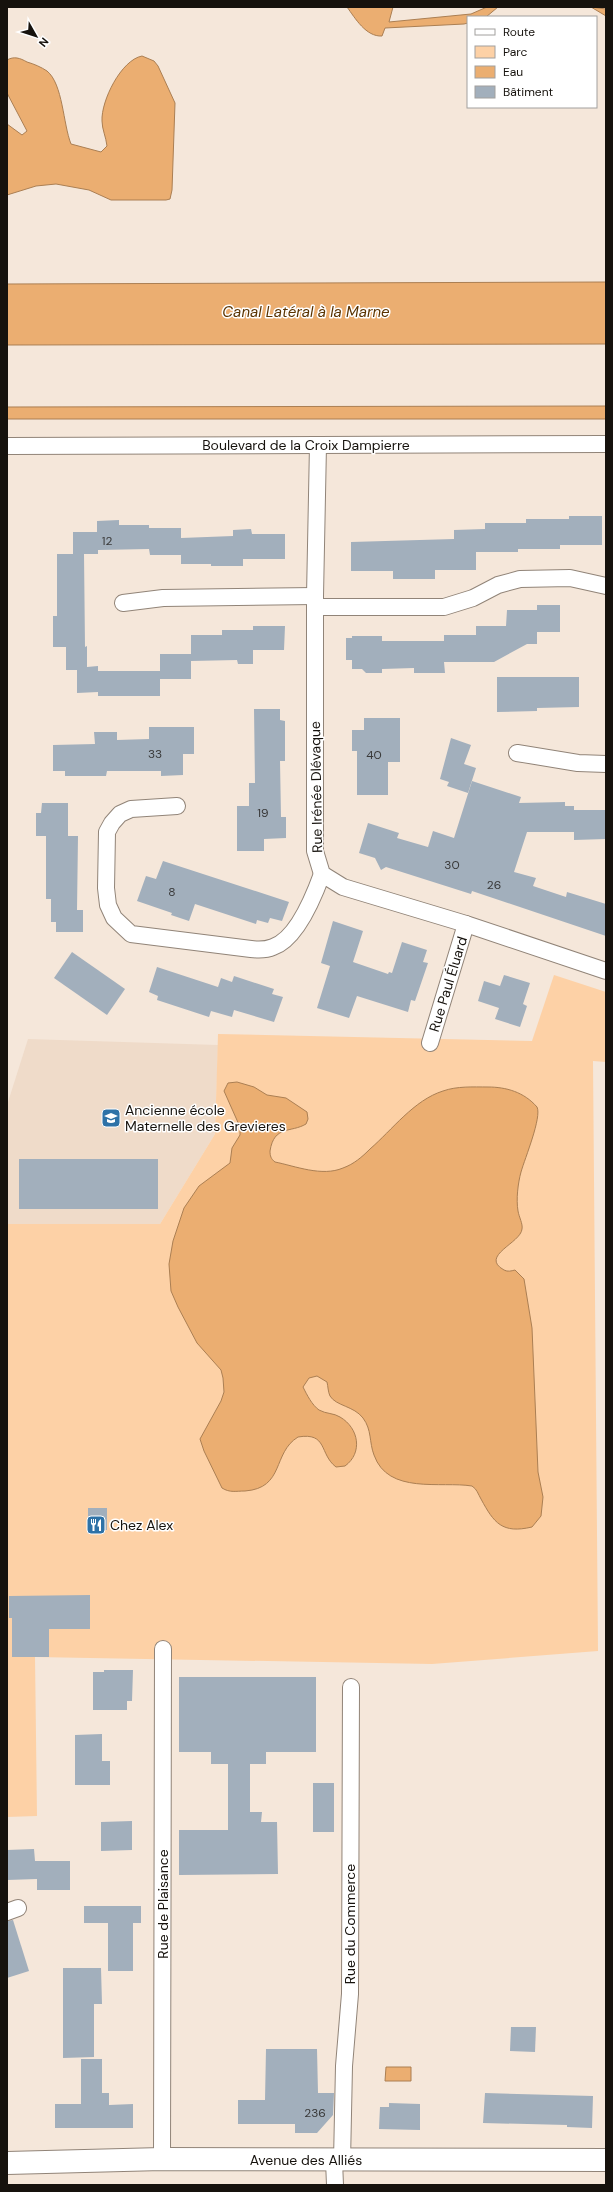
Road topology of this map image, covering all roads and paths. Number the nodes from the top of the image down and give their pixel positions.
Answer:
1 (606, 444) edge
2 (318, 445) junction
3 (7, 446) edge
4 (606, 586) edge
5 (315, 602) junction
6 (123, 603) dead end
7 (518, 753) dead end
8 (606, 764) edge
9 (177, 806) dead end
10 (322, 874) junction
11 (466, 924) junction
12 (606, 971) edge
13 (430, 1043) dead end
14 (163, 1650) dead end
15 (351, 1687) dead end
16 (162, 2160) junction
17 (606, 2160) edge
18 (338, 2161) junction
19 (7, 2163) edge
20 (335, 2185) edge

1 - 2 street, Boulevard de la Croix Dampierre
2 - 3 street, Boulevard de la Croix Dampierre
2 - 5 street, Rue Irénée Dlévaque
4 - 5 street
5 - 6 street
5 - 10 street, Rue Irénée Dlévaque
7 - 8 street
9 - 10 street
10 - 11 street
11 - 12 street
11 - 13 street, Rue Paul Éluard
14 - 16 street, Rue de Plaisance
15 - 18 street, Rue du Commerce
16 - 18 street, Avenue des Alliés
16 - 19 street, Avenue des Alliés
17 - 18 street, Avenue des Alliés
18 - 20 street, Rue du Commerce

